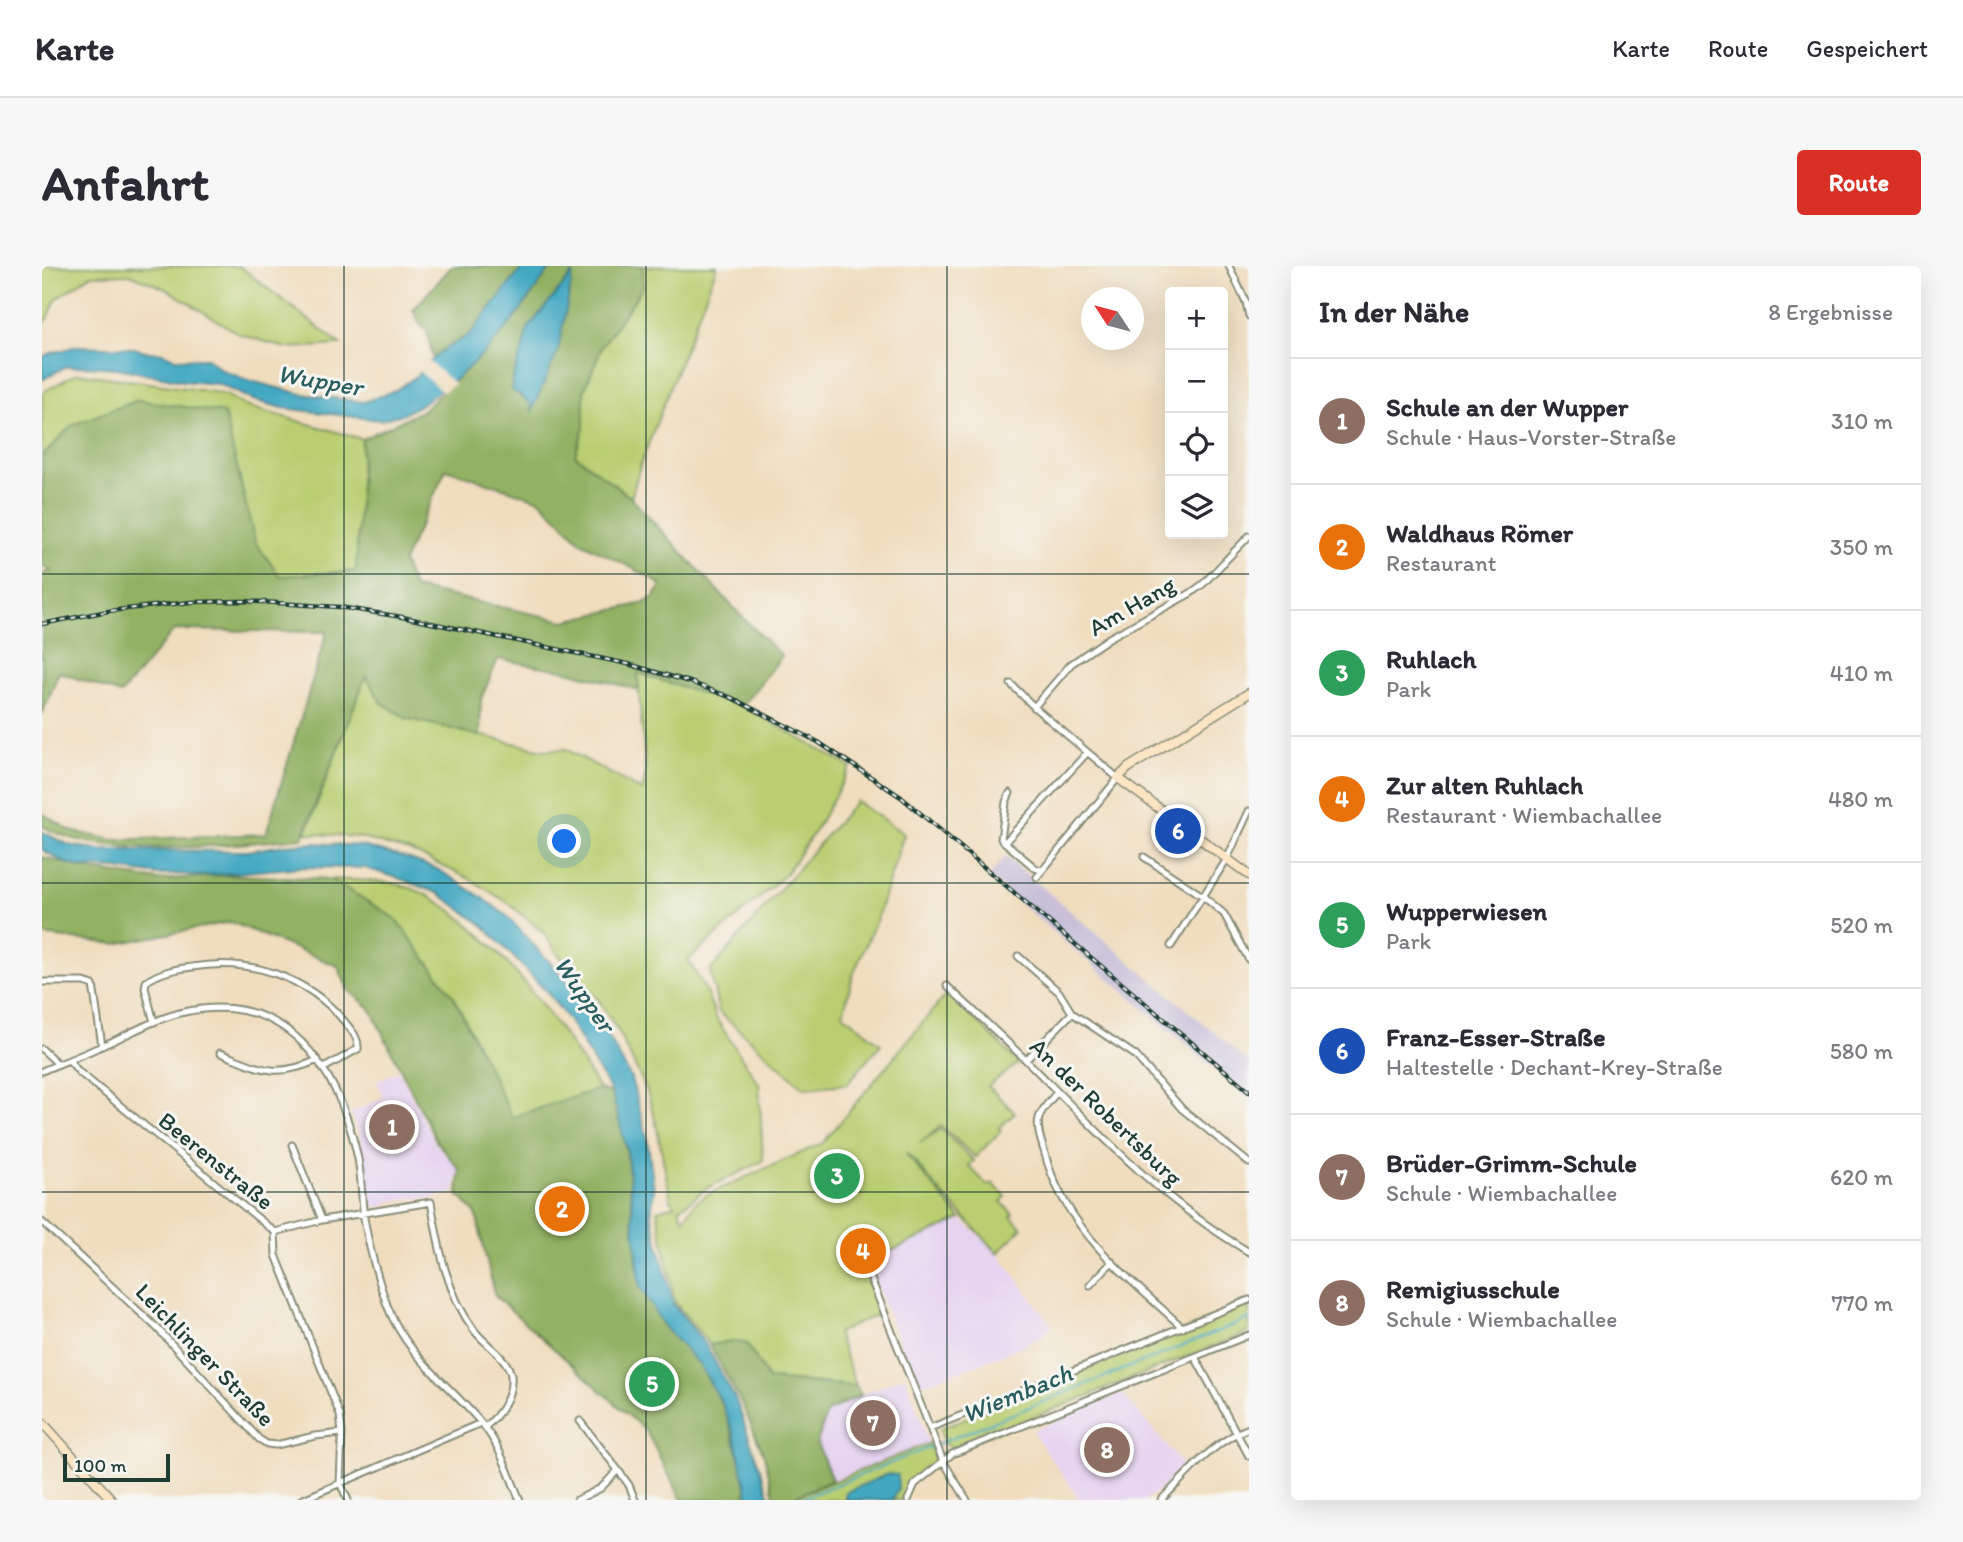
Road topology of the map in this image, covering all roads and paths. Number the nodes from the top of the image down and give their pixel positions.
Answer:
1 (1230, 266) edge
2 (1249, 316) edge
3 (1249, 536) edge
4 (1011, 684) dead end
5 (1249, 693) edge
6 (1034, 706) junction
7 (1087, 753) junction
8 (1118, 778) junction
9 (1010, 793) dead end
10 (1249, 811) edge
11 (1005, 842) junction
12 (1144, 857) dead end
13 (1227, 859) junction
14 (1042, 870) junction
15 (1249, 875) edge
16 (1037, 877) dead end
17 (1203, 896) junction
18 (1171, 946) dead end
19 (1018, 956) dead end
20 (1249, 960) edge
21 (42, 982) edge
22 (947, 986) dead end
23 (1072, 1013) junction
24 (154, 1022) junction
25 (103, 1046) junction
26 (42, 1049) edge
27 (220, 1053) dead end
28 (69, 1060) junction
29 (318, 1060) junction
30 (1026, 1060) junction
31 (58, 1064) junction
32 (324, 1068) junction
33 (42, 1071) edge
34 (1057, 1092) junction
35 (292, 1145) dead end
36 (1249, 1163) edge
37 (364, 1214) junction
38 (322, 1220) junction
39 (42, 1222) edge
40 (275, 1231) junction
41 (1249, 1252) edge
42 (1112, 1262) junction
43 (871, 1279) dead end
44 (1090, 1285) dead end
45 (1249, 1300) edge
46 (1183, 1328) junction
47 (1249, 1335) edge
48 (1195, 1357) junction
49 (580, 1421) dead end
50 (42, 1422) edge
51 (483, 1425) junction
52 (930, 1428) junction
53 (1249, 1428) edge
54 (342, 1433) junction
55 (1235, 1433) junction
56 (1249, 1456) edge
57 (943, 1461) junction
58 (618, 1470) junction
59 (340, 1483) junction
60 (112, 1500) edge
61 (301, 1500) edge
62 (348, 1500) edge
63 (520, 1500) edge
64 (577, 1500) edge
65 (635, 1500) edge
66 (908, 1500) edge
67 (967, 1500) edge
68 (1161, 1500) edge

1 - 2 street
3 - 6 street, Am Hang
4 - 6 street
5 - 8 street
6 - 7 street
7 - 8 street
7 - 11 street
8 - 13 street
8 - 14 street
9 - 11 street
10 - 13 street
11 - 14 street
12 - 17 street
13 - 15 street
13 - 17 street
14 - 16 street
17 - 18 street
17 - 20 street
19 - 23 street
21 - 25 street
22 - 30 street, An der Robertsburg
23 - 30 street
23 - 36 street
24 - 25 street
24 - 29 street
24 - 32 street
25 - 28 street
26 - 31 street
27 - 29 street
28 - 31 street
28 - 40 street, Beerenstraße
29 - 32 street
30 - 34 street, An der Robertsburg
31 - 33 street
32 - 37 street
34 - 41 street, An der Robertsburg
34 - 42 street
35 - 38 street
37 - 38 street
37 - 51 street
37 - 51 street
38 - 40 street
39 - 54 street, Leichlinger Straße
40 - 54 street, Beerenstraße
42 - 44 street
42 - 46 street
43 - 52 street
45 - 46 street
46 - 52 street
47 - 48 street
48 - 55 street
48 - 57 street
49 - 58 street
50 - 60 street
51 - 59 street
51 - 63 street
52 - 57 street
53 - 55 street
54 - 59 street
55 - 56 street
55 - 68 street
57 - 66 street
57 - 67 street
58 - 64 street
58 - 65 street
59 - 61 street
59 - 62 street

